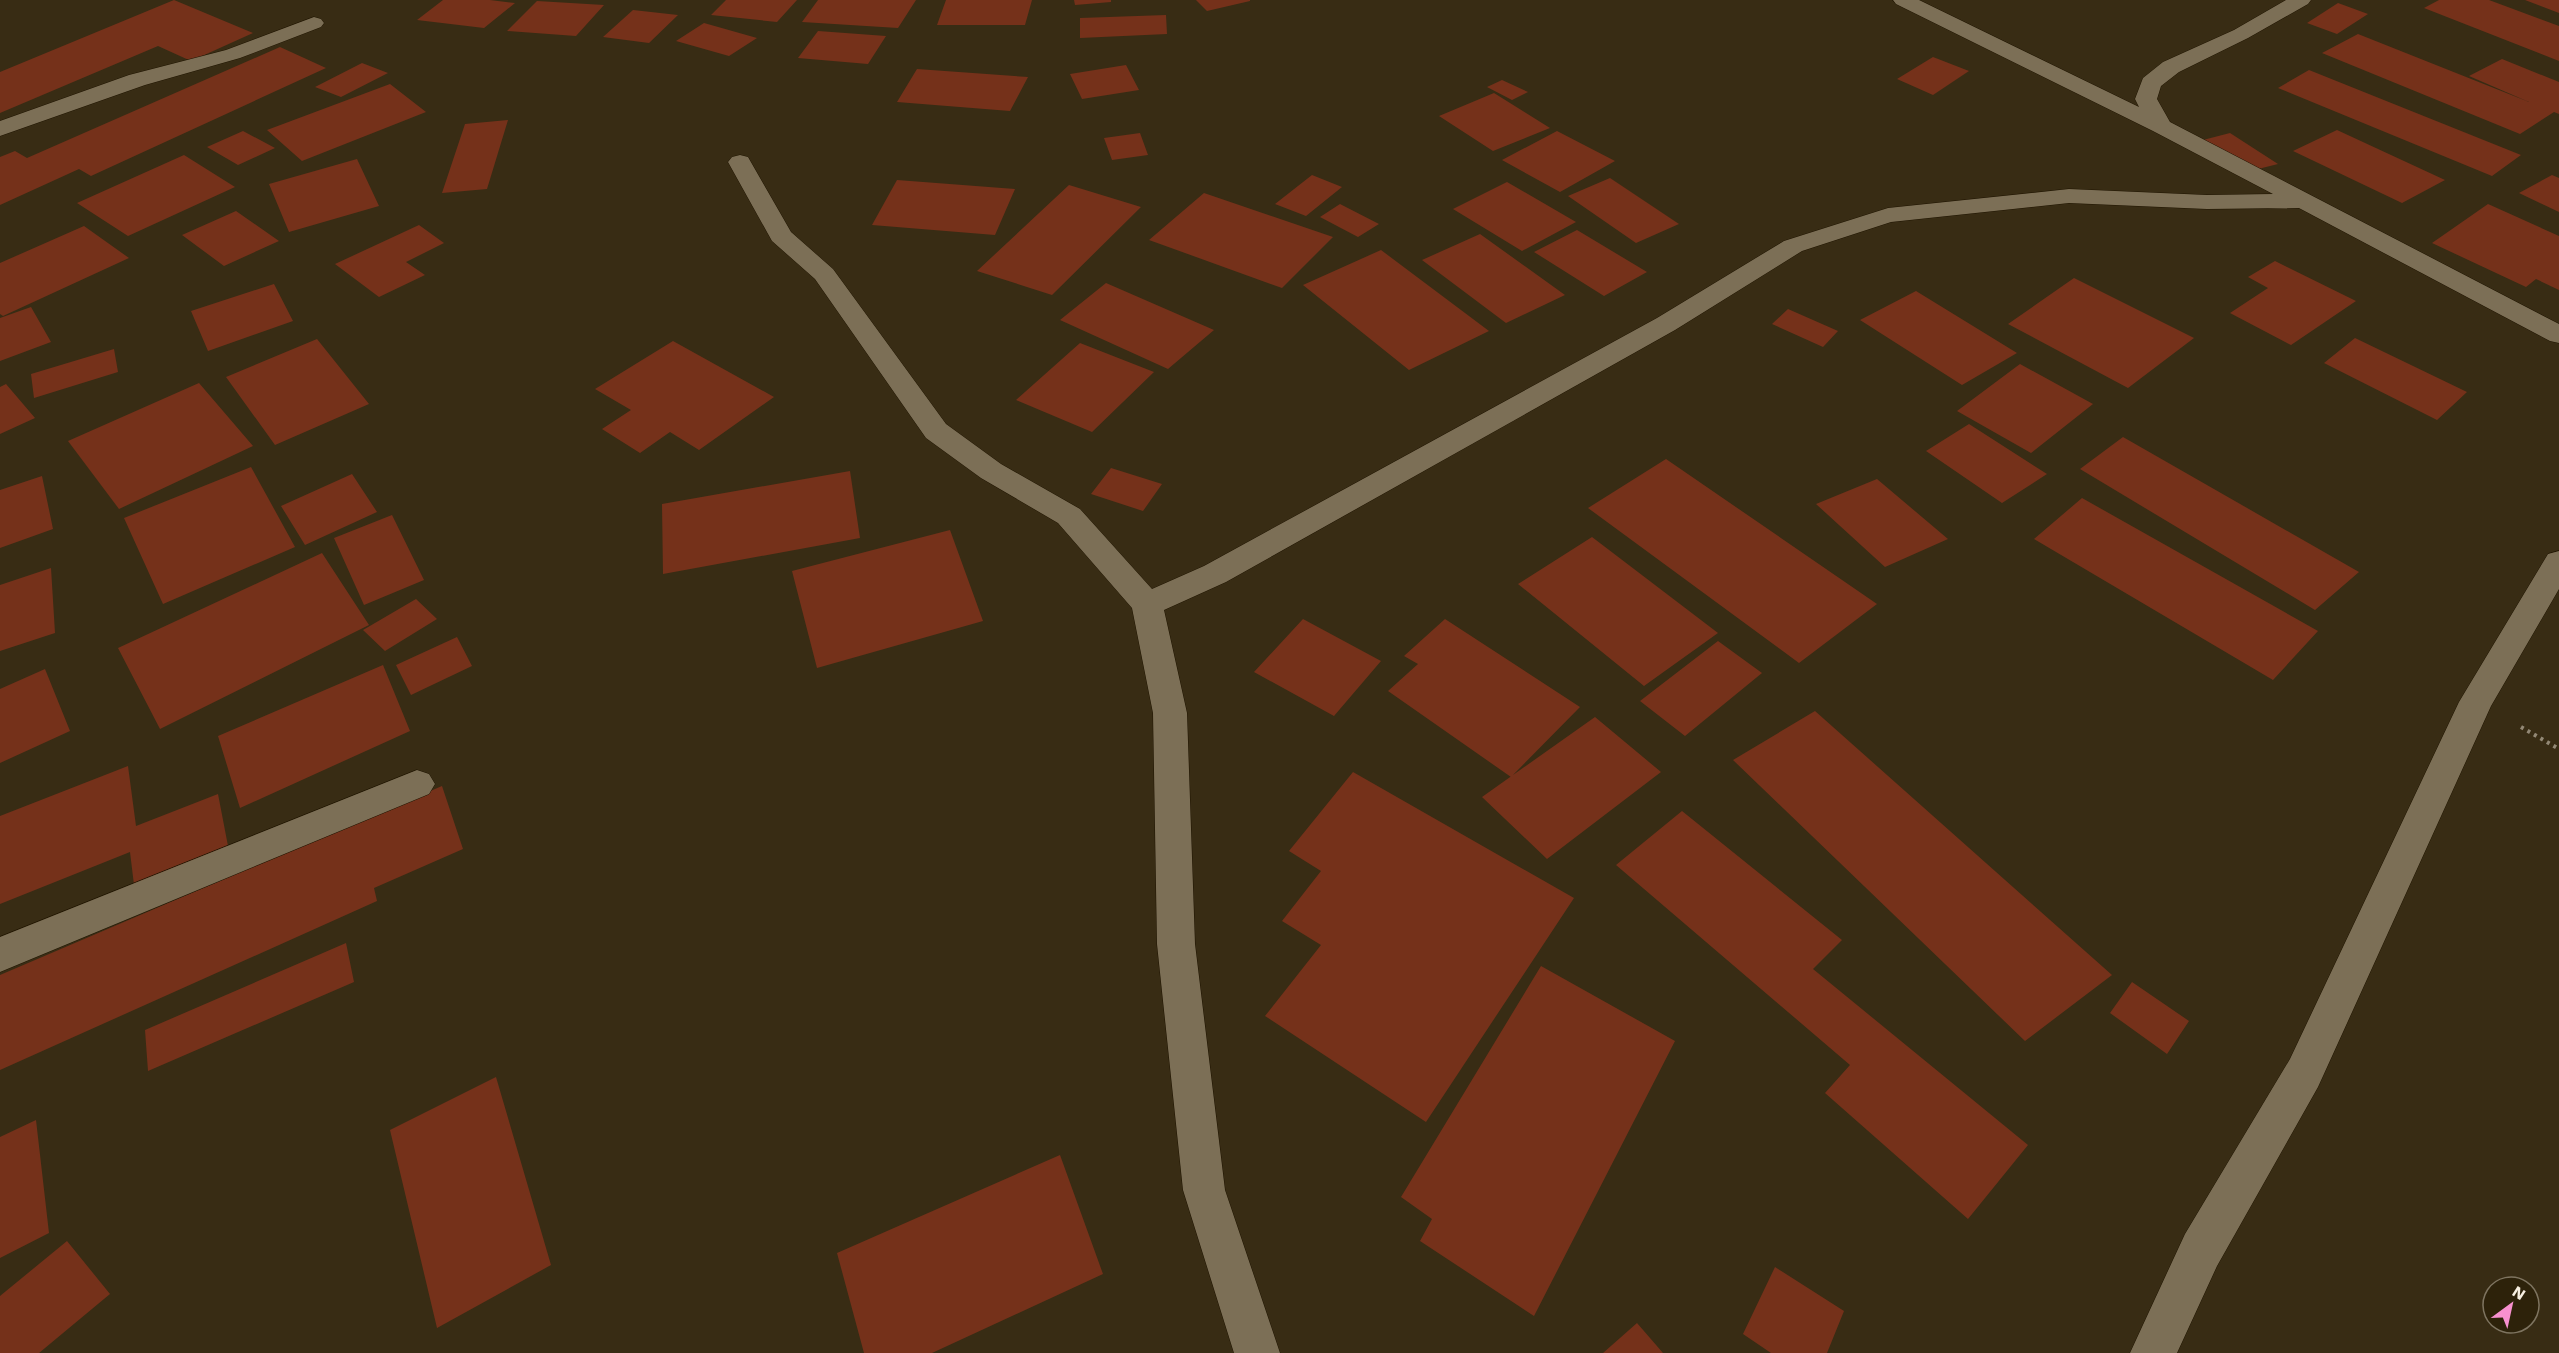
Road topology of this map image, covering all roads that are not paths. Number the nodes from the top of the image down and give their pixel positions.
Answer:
1 (1903, 0) edge
2 (2301, 0) edge
3 (314, 23) dead end
4 (2161, 126) junction
5 (0, 129) edge
6 (740, 162) dead end
7 (2304, 201) junction
8 (2559, 335) edge
9 (2559, 562) edge
10 (1147, 604) junction
11 (417, 784) dead end
12 (0, 955) edge
13 (1257, 1353) edge
14 (2153, 1353) edge

1 - 4 street
2 - 4 street
3 - 5 street
4 - 7 street
6 - 10 street
7 - 8 street
7 - 10 street
9 - 14 street
10 - 13 street
11 - 12 street

